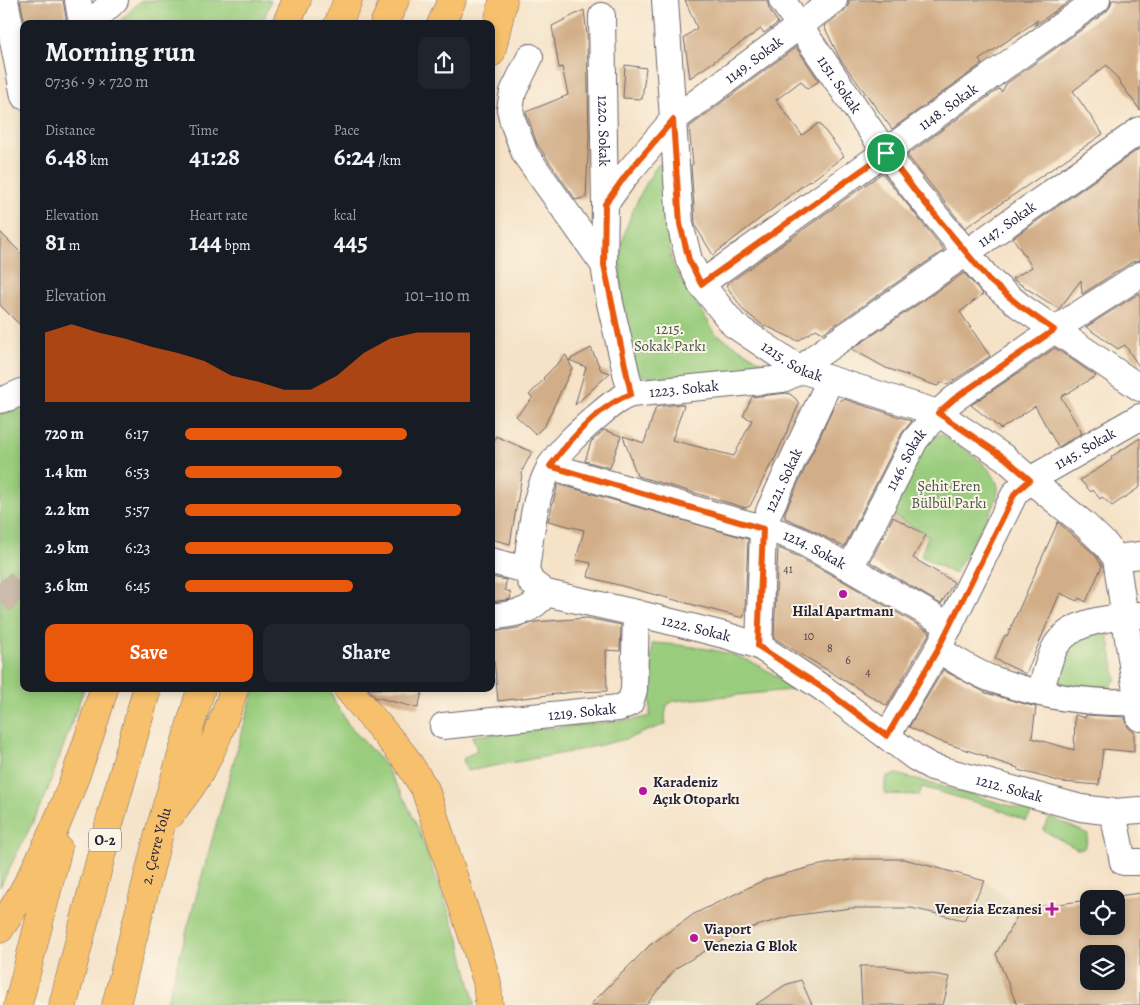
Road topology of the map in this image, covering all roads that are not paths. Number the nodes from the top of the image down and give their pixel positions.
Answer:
1 (5, 0) edge
2 (78, 0) edge
3 (115, 0) edge
4 (297, 0) edge
5 (348, 0) edge
6 (394, 0) edge
7 (452, 0) edge
8 (665, 0) edge
9 (782, 0) edge
10 (834, 0) edge
11 (1097, 0) edge
12 (503, 1) edge
13 (602, 16) dead end
14 (81, 20) edge
15 (94, 20) edge
16 (288, 20) edge
17 (340, 20) edge
18 (386, 20) edge
19 (443, 20) edge
20 (495, 20) edge
21 (799, 25) junction
22 (495, 36) edge
23 (530, 57) dead end
24 (20, 76) edge
25 (673, 120) junction
26 (1140, 130) edge
27 (886, 153) junction
28 (605, 204) junction
29 (966, 253) junction
30 (604, 265) junction
31 (1140, 275) edge
32 (701, 284) junction
33 (1054, 330) junction
34 (801, 370) junction
35 (830, 380) junction
36 (1140, 388) edge
37 (20, 393) edge
38 (631, 394) junction
39 (0, 400) edge
40 (938, 413) junction
41 (1140, 417) edge
42 (550, 466) junction
43 (1030, 480) junction
44 (763, 529) junction
45 (1128, 556) edge
46 (495, 562) edge
47 (850, 568) junction
48 (526, 570) junction
49 (546, 593) junction
50 (636, 612) junction
51 (495, 616) edge
52 (1133, 616) edge
53 (950, 626) junction
54 (758, 646) junction
55 (938, 649) junction
56 (103, 692) edge
57 (146, 692) edge
58 (200, 692) edge
59 (233, 692) edge
60 (351, 692) edge
61 (1040, 692) junction
62 (1139, 708) edge
63 (443, 726) dead end
64 (887, 736) junction
65 (71, 791) junction
66 (1140, 810) edge
67 (1113, 812) junction
68 (160, 829) junction
69 (1140, 862) edge
70 (0, 929) edge
71 (63, 1001) edge
72 (18, 1005) edge
73 (116, 1005) edge
74 (489, 1005) edge

1 - 24 street
2 - 14 street
3 - 15 street
4 - 16 highway
5 - 17 highway
6 - 18 highway
7 - 19 highway
8 - 25 street, 1215. Sokak
9 - 21 street, 1151. Sokak
10 - 21 street, 1149. Sokak
11 - 27 street, 1148. Sokak
12 - 20 highway
12 - 22 highway
13 - 28 street, 1220. Sokak
21 - 25 street, 1149. Sokak
21 - 27 street, 1151. Sokak
23 - 30 street
25 - 28 street, 1149. Sokak
25 - 32 street, 1215. Sokak
26 - 29 street, 1147. Sokak
27 - 29 street, 1151. Sokak
27 - 32 street, 1148. Sokak
28 - 30 street, 1220. Sokak
29 - 33 street, 1151. Sokak
29 - 34 street, 1147. Sokak
30 - 38 street, 1220. Sokak
31 - 33 street, 1146. Sokak
32 - 34 street, 1215. Sokak
33 - 36 street, 1151. Sokak
33 - 40 street, 1146. Sokak
34 - 35 street, 1215. Sokak
34 - 38 street, 1223. Sokak
35 - 40 street, 1215. Sokak
35 - 44 street, 1221. Sokak
37 - 39 street
38 - 42 street, 1223. Sokak
40 - 43 street, 1215. Sokak
40 - 47 street, 1146. Sokak
41 - 43 street, 1145. Sokak
42 - 44 street, 1214. Sokak
42 - 48 street, 1223. Sokak
43 - 45 street, 1215. Sokak
43 - 53 street, 1145. Sokak
44 - 47 street, 1214. Sokak
44 - 54 street, 1221. Sokak
45 - 52 street
46 - 48 street
47 - 53 street, 1214. Sokak
48 - 49 street
49 - 50 street, 1222. Sokak
49 - 51 street
50 - 54 street, 1222. Sokak
50 - 63 street, 1219. Sokak
52 - 61 street
52 - 62 street
53 - 55 street, 1145. Sokak
54 - 64 street, 1222. Sokak
55 - 61 street
55 - 64 street, 1145. Sokak
56 - 65 highway
57 - 71 highway, O-2
58 - 68 highway, 2. Çevre Yolu
59 - 68 highway
60 - 74 highway
61 - 62 street
64 - 67 street, 1212. Sokak
65 - 70 highway
65 - 72 highway
66 - 67 street, 1212. Sokak
67 - 69 street
68 - 73 highway, 2. Çevre Yolu

